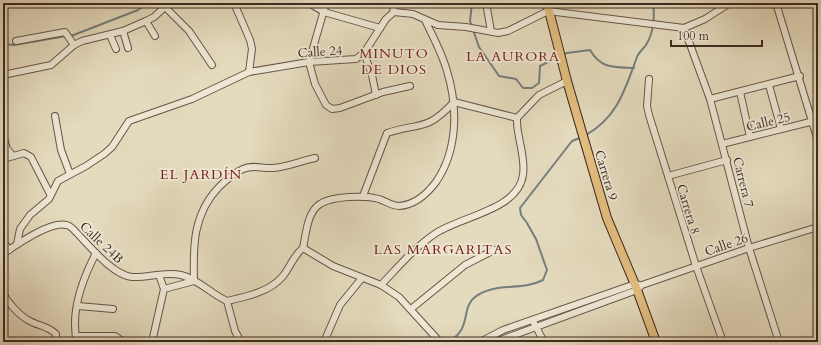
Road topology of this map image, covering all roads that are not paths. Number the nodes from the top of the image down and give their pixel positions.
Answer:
1 (234, 3) edge
2 (309, 3) edge
3 (326, 3) edge
4 (392, 3) edge
5 (486, 3) edge
6 (730, 3) edge
7 (776, 3) edge
8 (167, 5) edge
9 (547, 7) edge
10 (324, 12) junction
11 (394, 12) junction
12 (425, 20) junction
13 (146, 22) junction
14 (380, 28) junction
15 (684, 28) junction
16 (123, 31) junction
17 (491, 31) junction
18 (110, 35) junction
19 (155, 36) dead end
20 (16, 41) dead end
21 (74, 45) junction
22 (128, 48) dead end
23 (116, 49) dead end
24 (364, 53) junction
25 (309, 62) junction
26 (212, 65) dead end
27 (249, 72) junction
28 (3, 75) edge
29 (800, 76) junction
30 (649, 79) dead end
31 (567, 81) junction
32 (768, 85) junction
33 (410, 86) dead end
34 (740, 92) junction
35 (376, 94) junction
36 (710, 99) junction
37 (454, 102) junction
38 (55, 116) dead end
39 (517, 118) junction
40 (815, 121) edge
41 (781, 129) junction
42 (3, 134) edge
43 (750, 137) junction
44 (818, 141) edge
45 (722, 144) junction
46 (13, 156) junction
47 (315, 158) dead end
48 (3, 159) edge
49 (727, 160) junction
50 (70, 174) junction
51 (668, 176) junction
52 (50, 194) junction
53 (363, 196) junction
54 (66, 225) joint
55 (818, 227) edge
56 (3, 241) edge
57 (16, 244) junction
58 (303, 248) junction
59 (749, 248) junction
60 (494, 250) dead end
61 (6, 252) edge
62 (96, 253) junction
63 (696, 266) junction
64 (160, 275) junction
65 (362, 278) junction
66 (194, 281) junction
67 (380, 285) junction
68 (638, 286) junction
69 (164, 289) junction
70 (3, 293) edge
71 (226, 301) junction
72 (78, 306) junction
73 (113, 309) dead end
74 (411, 309) junction
75 (563, 309) junction
76 (566, 316) junction
77 (532, 320) junction
78 (536, 327) junction
79 (77, 339) edge
80 (122, 340) edge
81 (56, 342) edge
82 (152, 342) edge
83 (241, 342) edge
84 (324, 342) edge
85 (440, 342) edge
86 (480, 342) edge
87 (495, 342) edge
88 (544, 342) edge
89 (656, 342) edge
90 (723, 342) edge
91 (779, 342) edge

1 - 27 street
2 - 10 street
3 - 10 street
4 - 11 street
5 - 17 street
6 - 15 street
7 - 29 street
8 - 13 street
8 - 26 street
9 - 15 street
9 - 17 street
9 - 31 main road, Carrera 9
10 - 14 street
10 - 25 street
11 - 12 street
11 - 14 street
12 - 17 street
12 - 37 street
13 - 16 street
13 - 19 street
14 - 24 street
15 - 36 street, Carrera 7
16 - 18 street
16 - 22 street
18 - 21 street
18 - 23 street
20 - 21 street
21 - 28 street
24 - 25 street, Calle 24
24 - 35 street
25 - 27 street, Calle 24
25 - 35 street
27 - 50 street, Calle 24
29 - 32 street
29 - 40 street
30 - 51 street, Carrera 8
31 - 39 street
31 - 68 main road, Carrera 9
32 - 34 street
32 - 41 street
33 - 35 street
34 - 36 street
34 - 43 street
36 - 45 street, Carrera 7
37 - 39 street
37 - 53 street
37 - 53 street
38 - 50 street
39 - 67 street
40 - 41 street, Calle 25
40 - 44 street
41 - 43 street, Calle 25
42 - 46 street
43 - 45 street, Calle 25
45 - 49 street, Carrera 7
46 - 48 street
46 - 52 street
47 - 66 street
49 - 51 street
49 - 59 street, Carrera 7
50 - 52 street, Calle 24
51 - 63 street, Carrera 8
52 - 57 street, Calle 24
53 - 58 street
54 - 57 street, Calle 24
54 - 62 street, Calle 24B
55 - 59 street, Calle 26
56 - 61 street
57 - 61 street, Calle 24
58 - 65 street
58 - 71 street
59 - 63 street, Calle 26
59 - 91 street, Carrera 7
60 - 74 street
62 - 64 street, Calle 24B
62 - 72 street
63 - 68 street, Calle 26
63 - 90 street, Carrera 8
64 - 66 street, Calle 24B
64 - 69 street
65 - 67 street
65 - 84 street
66 - 69 street
66 - 71 street, Calle 24B
67 - 74 street
68 - 75 street, Calle 26
68 - 76 street, Calle 26
68 - 89 main road, Carrera 9
69 - 82 street
70 - 81 street
71 - 83 street
72 - 73 street
72 - 79 street
74 - 85 street
75 - 76 street
75 - 77 street, Calle 26
76 - 78 street, Calle 26
77 - 78 street
77 - 86 street, Calle 26
78 - 87 street, Calle 26
78 - 88 street
79 - 80 street

